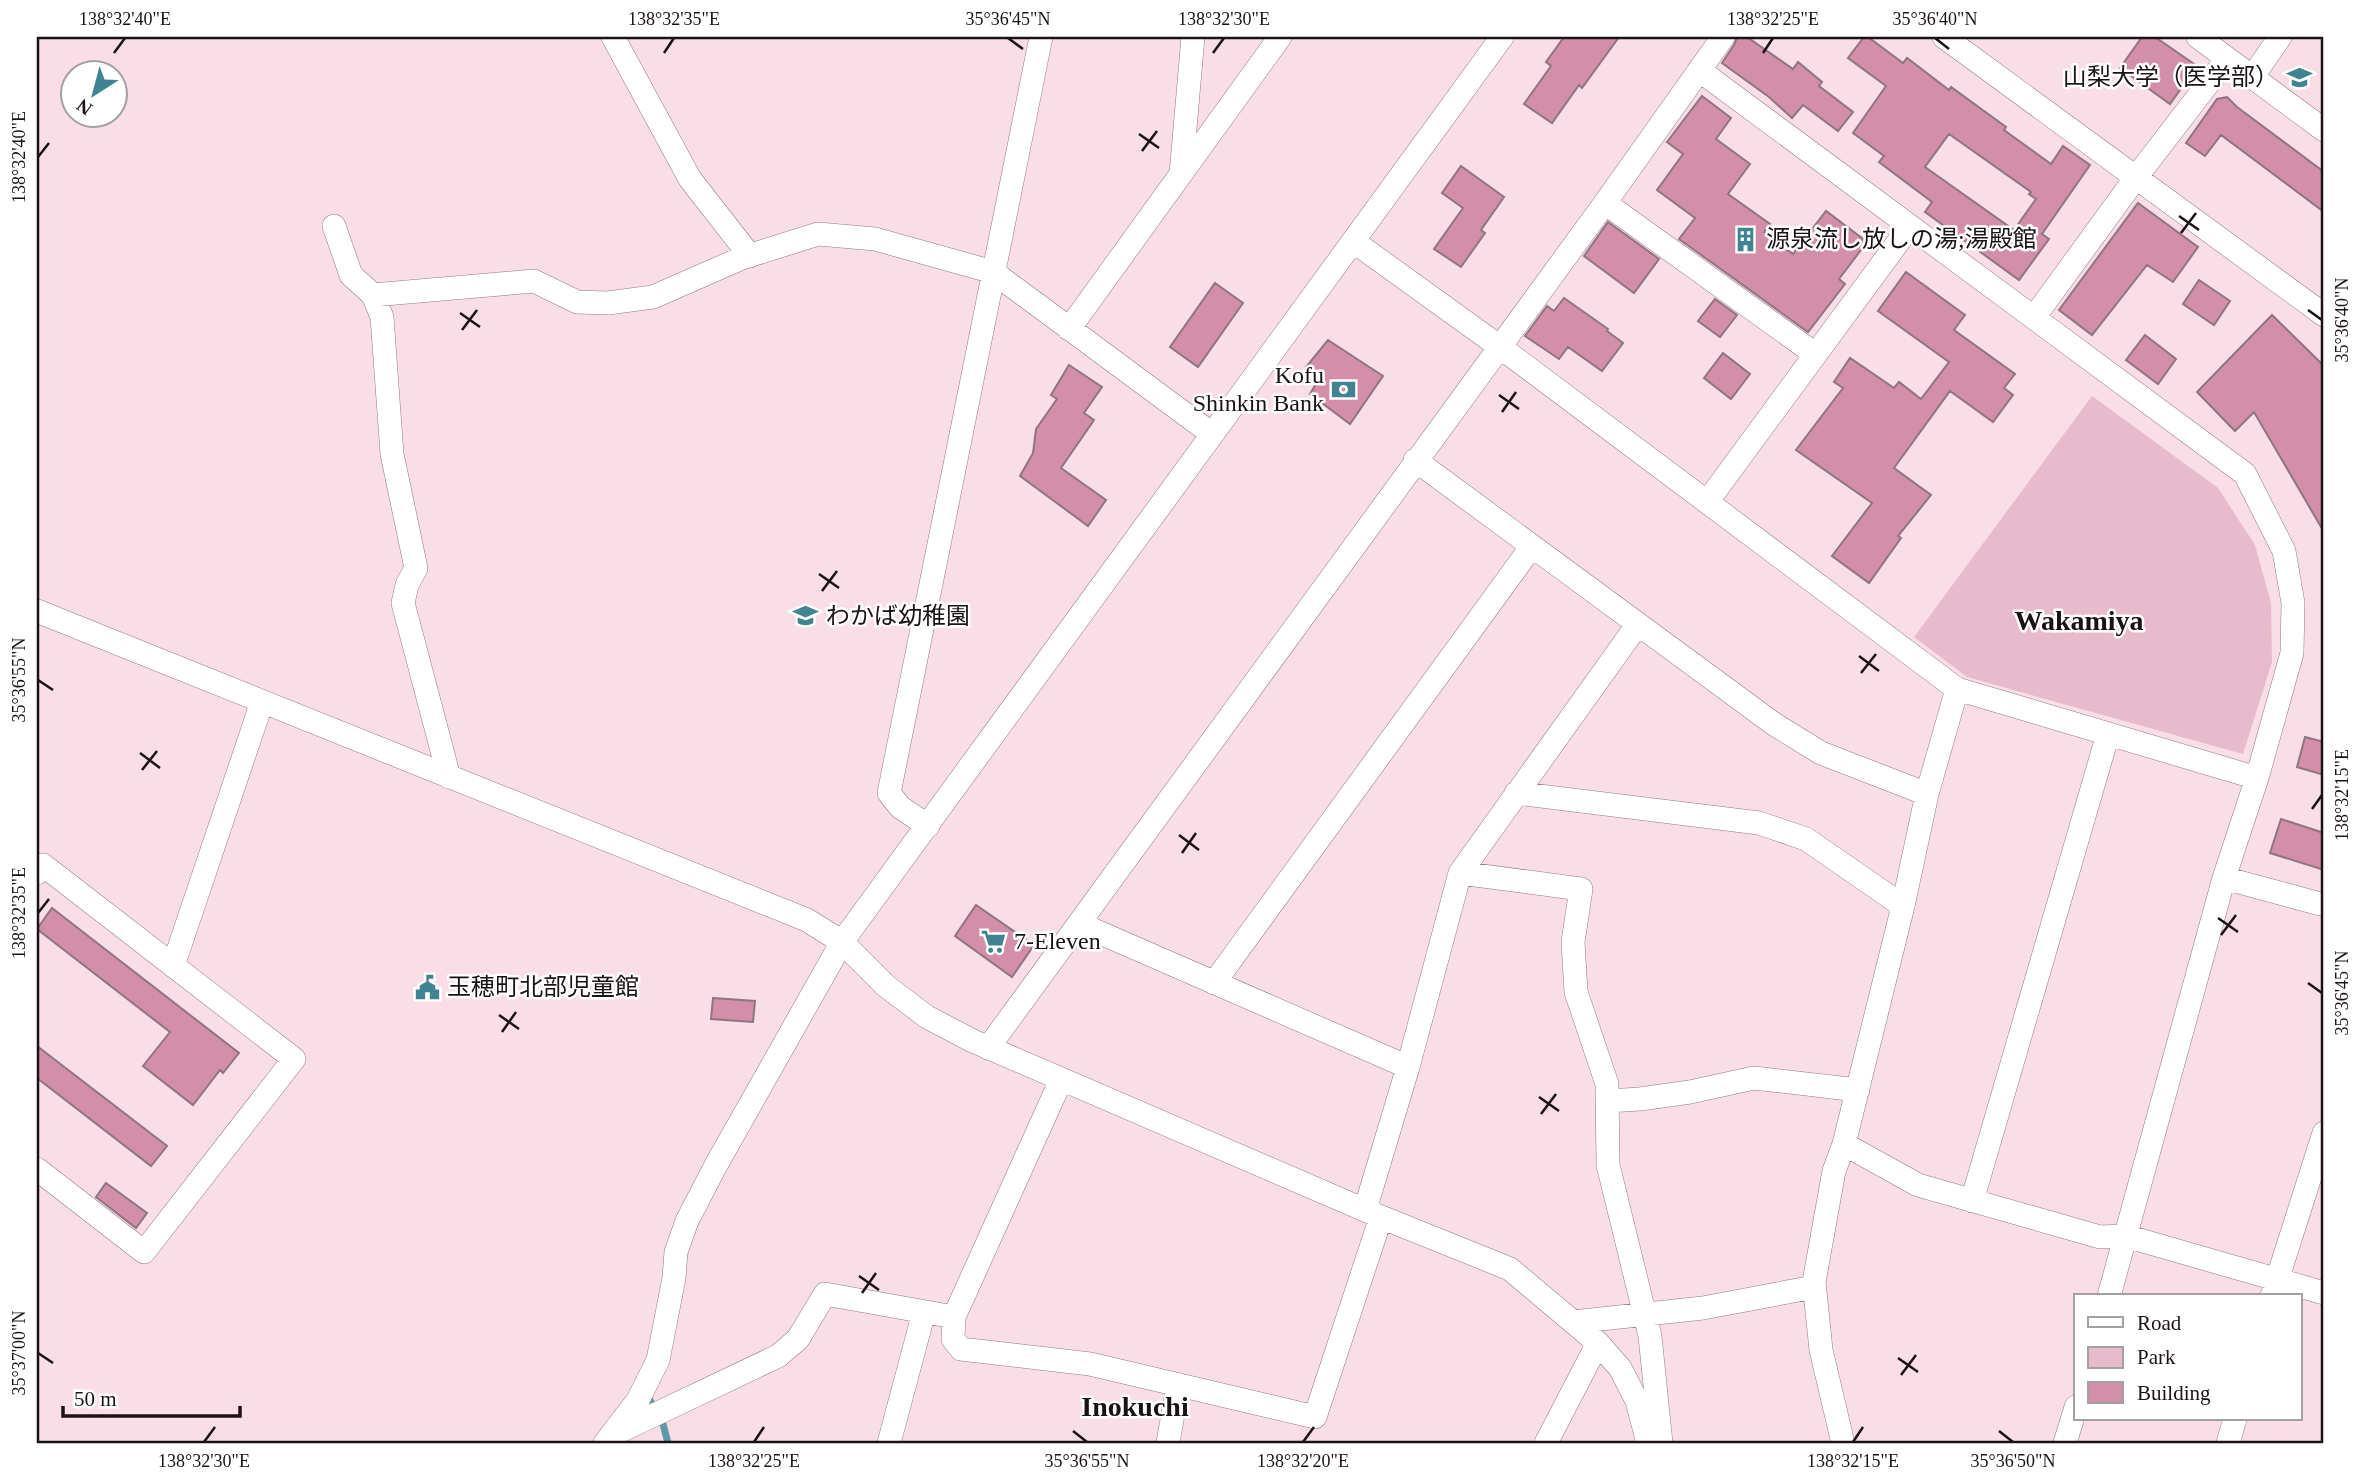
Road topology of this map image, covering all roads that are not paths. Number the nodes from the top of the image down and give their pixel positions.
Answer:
1 (613, 37) edge
2 (1041, 37) edge
3 (1193, 37) edge
4 (1280, 37) edge
5 (1502, 37) edge
6 (1723, 37) edge
7 (1944, 37) edge
8 (2198, 37) edge
9 (2280, 37) edge
10 (2227, 59) junction
11 (1699, 70) junction
12 (2253, 76) junction
13 (2324, 130) edge
14 (1181, 174) junction
15 (2137, 176) junction
16 (1605, 203) junction
17 (334, 226) dead end
18 (1910, 226) junction
19 (1353, 241) junction
20 (750, 256) junction
21 (992, 272) junction
22 (373, 295) junction
23 (2324, 315) edge
24 (2035, 316) junction
25 (1069, 329) junction
26 (1500, 347) junction
27 (1815, 354) junction
28 (1212, 434) junction
29 (1415, 460) junction
30 (1707, 502) junction
31 (1532, 546) junction
32 (37, 611) edge
33 (1638, 624) junction
34 (1958, 689) junction
35 (262, 702) junction
36 (2108, 734) junction
37 (449, 777) junction
38 (2257, 778) junction
39 (1516, 793) junction
40 (1927, 794) junction
41 (928, 826) junction
42 (37, 873) edge
43 (1460, 873) junction
44 (2224, 878) junction
45 (2324, 905) edge
46 (1903, 906) junction
47 (1080, 924) junction
48 (842, 942) junction
49 (173, 966) junction
50 (1214, 983) junction
51 (988, 1048) junction
52 (1408, 1068) junction
53 (1062, 1080) junction
54 (1858, 1090) junction
55 (1608, 1101) junction
56 (2324, 1133) edge
57 (1844, 1144) junction
58 (37, 1169) edge
59 (1972, 1201) junction
60 (1373, 1213) junction
61 (2126, 1237) junction
62 (1814, 1287) junction
63 (2274, 1288) edge
64 (2324, 1293) edge
65 (2110, 1294) edge
66 (924, 1312) junction
67 (1645, 1315) junction
68 (954, 1317) junction
69 (1573, 1322) junction
70 (1598, 1343) junction
71 (1178, 1385) junction
72 (2074, 1414) edge
73 (2235, 1420) edge
74 (609, 1439) edge
75 (888, 1443) edge
76 (1168, 1443) edge
77 (1546, 1443) edge
78 (1648, 1443) edge
79 (1661, 1443) edge
80 (1843, 1443) edge
81 (2065, 1443) edge
82 (2228, 1443) edge

1 - 20 street
2 - 21 street
3 - 14 street
4 - 14 street
5 - 19 street
6 - 11 street
7 - 15 street
8 - 10 street
9 - 12 street
10 - 12 street
10 - 15 street
11 - 16 street
11 - 18 street
12 - 13 street
14 - 25 street
15 - 23 street
15 - 24 street
16 - 26 street
16 - 27 street
17 - 22 street
18 - 24 street
18 - 27 street
19 - 26 street
19 - 28 street
20 - 21 street
20 - 22 street
21 - 25 street
21 - 41 street
22 - 37 street
24 - 38 street
25 - 28 street
26 - 29 street
26 - 30 street
27 - 30 street
28 - 41 street
29 - 31 street
29 - 47 street
30 - 34 street
31 - 33 street
31 - 50 street
32 - 35 street
33 - 39 street
33 - 40 street
34 - 36 street
34 - 40 street
35 - 37 street
35 - 49 street
36 - 38 street
36 - 59 street
37 - 48 street
38 - 44 street
39 - 43 street
39 - 46 street
40 - 46 street
41 - 48 street
42 - 49 street
43 - 52 street
43 - 55 street
44 - 45 street
44 - 61 street
46 - 54 street
47 - 50 street
47 - 51 street
48 - 51 street
48 - 74 street
49 - 58 street
50 - 52 street
51 - 53 street
52 - 60 street
53 - 60 street
53 - 68 street
54 - 55 street
54 - 57 street
55 - 67 street
56 - 63 street
57 - 59 street
57 - 62 street
59 - 61 street
60 - 69 street
60 - 71 street
61 - 63 street
61 - 65 street
62 - 67 street
62 - 80 street
63 - 64 street
66 - 68 street
66 - 74 street
66 - 75 street
67 - 69 street
67 - 79 street
68 - 71 street
69 - 70 street
70 - 77 street
70 - 78 street
71 - 76 street
72 - 81 street
73 - 82 street

